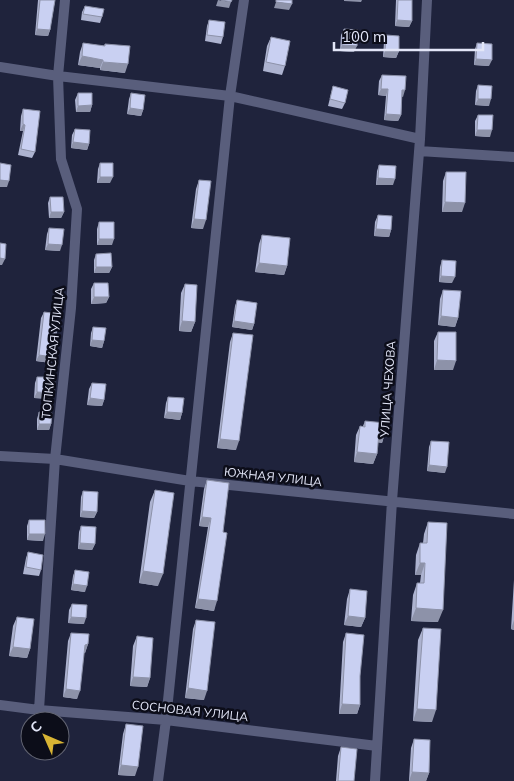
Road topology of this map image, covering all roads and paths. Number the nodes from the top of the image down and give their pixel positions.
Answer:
1 (65, 0) edge
2 (244, 0) edge
3 (427, 0) edge
4 (0, 67) edge
5 (58, 76) junction
6 (230, 96) junction
7 (420, 139) junction
8 (419, 151) junction
9 (514, 158) edge
10 (0, 456) edge
11 (55, 459) junction
12 (190, 481) junction
13 (392, 501) junction
14 (514, 514) edge
15 (0, 705) edge
16 (39, 710) junction
17 (166, 720) junction
18 (377, 746) junction
19 (158, 781) edge
20 (374, 781) edge

1 - 5 street, ТОПКИНСКАЯ УЛИЦА
2 - 6 street
3 - 7 street, УЛИЦА ЧЕХОВА
4 - 5 street
5 - 6 street
5 - 11 street, ТОПКИНСКАЯ УЛИЦА
6 - 7 street
6 - 12 street
7 - 8 street, УЛИЦА ЧЕХОВА
8 - 9 street
8 - 13 street, УЛИЦА ЧЕХОВА
10 - 11 street, ЮЖНАЯ УЛИЦА
11 - 12 street, ЮЖНАЯ УЛИЦА
11 - 16 street, ТОПКИНСКАЯ УЛИЦА
12 - 13 street, ЮЖНАЯ УЛИЦА
12 - 17 street
13 - 14 street, ЮЖНАЯ УЛИЦА
13 - 18 street, УЛИЦА ЧЕХОВА
15 - 16 street, СОСНОВАЯ УЛИЦА
16 - 17 street, СОСНОВАЯ УЛИЦА
17 - 18 street, СОСНОВАЯ УЛИЦА
17 - 19 street
18 - 20 street, УЛИЦА ЧЕХОВА

